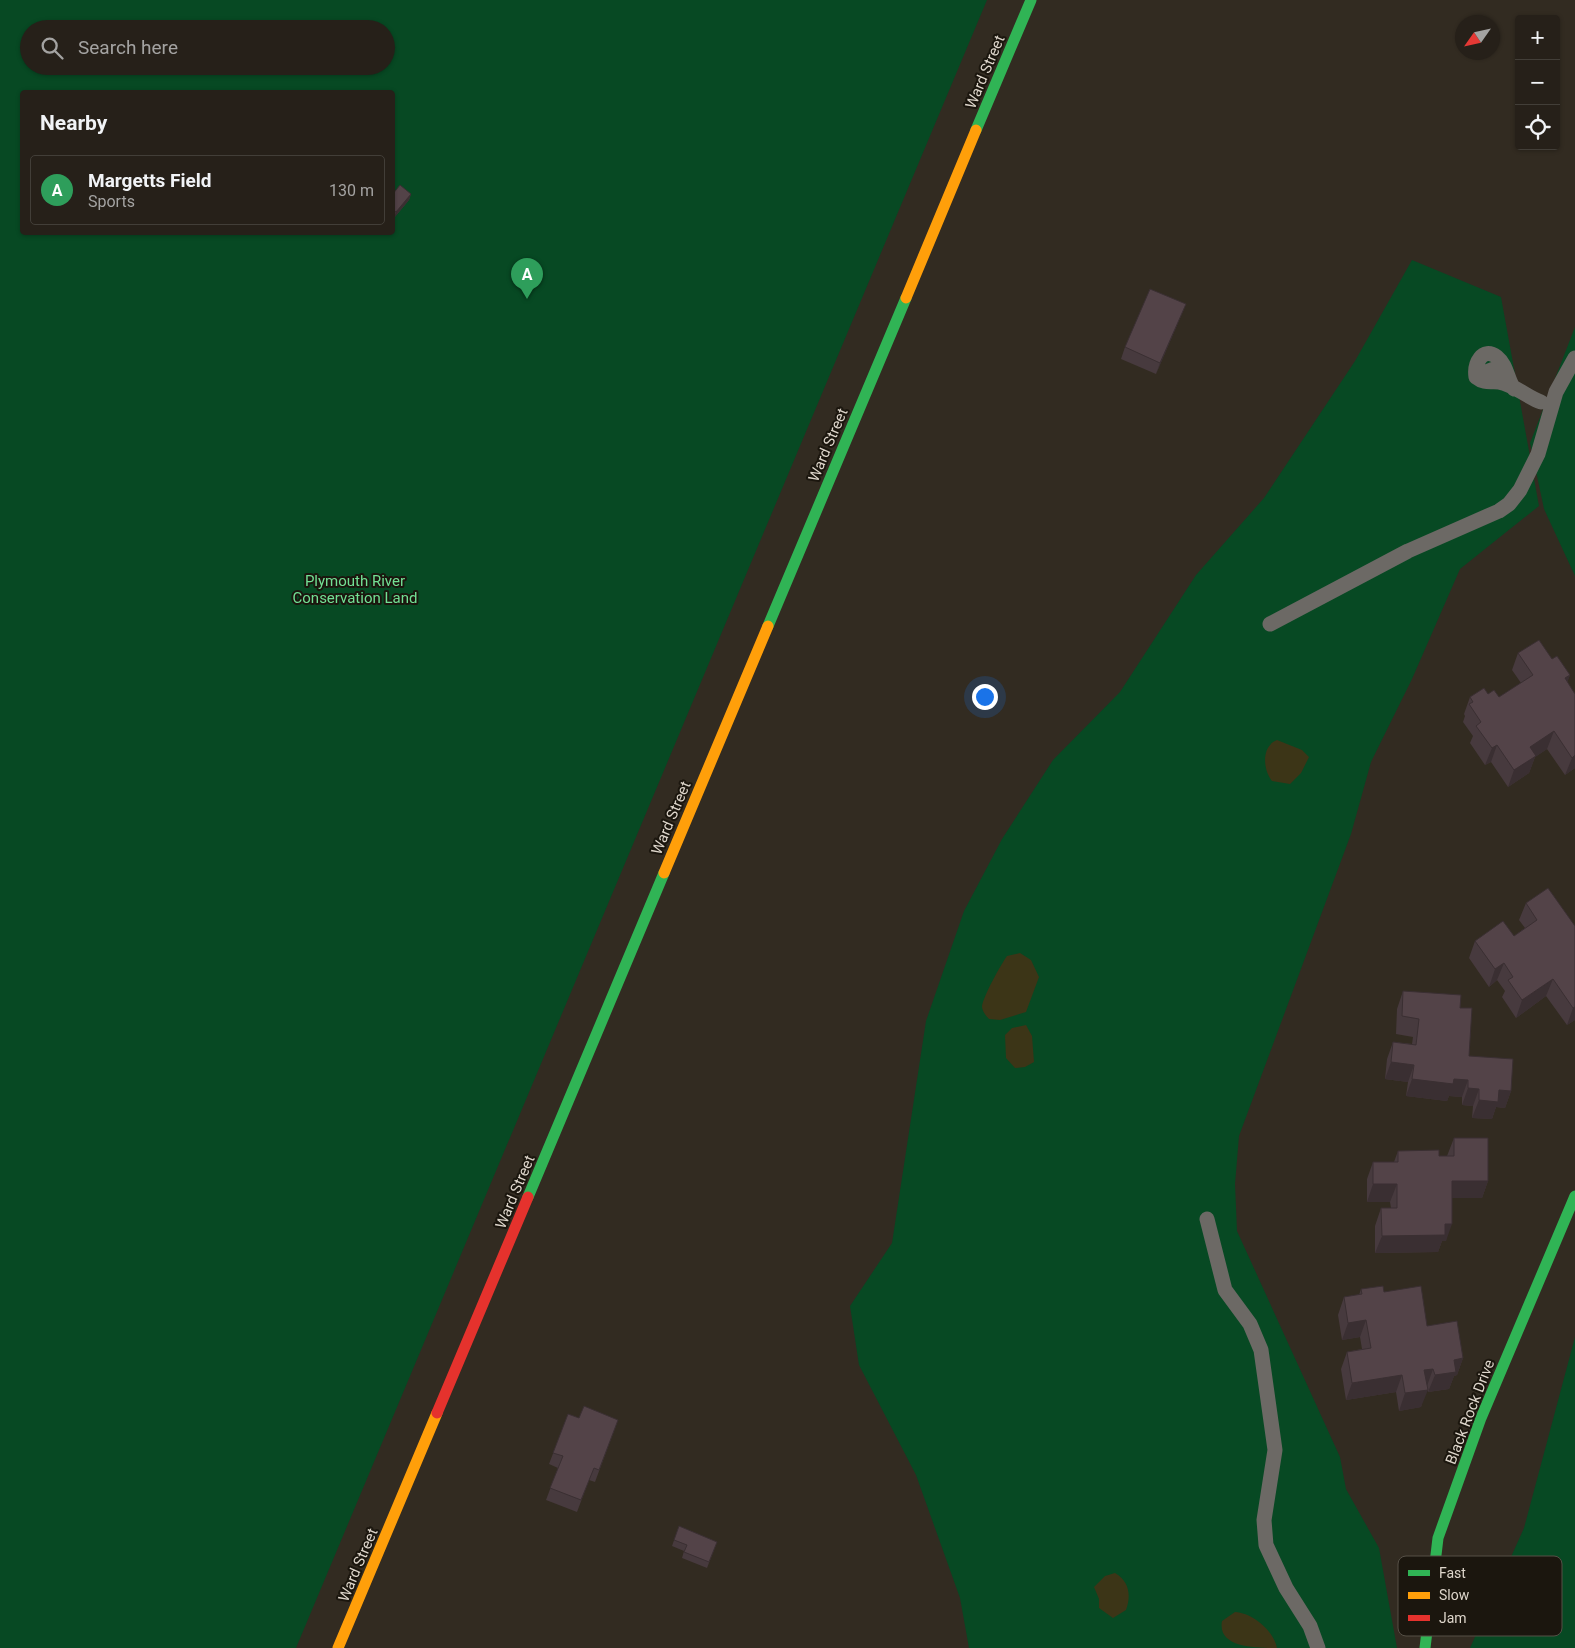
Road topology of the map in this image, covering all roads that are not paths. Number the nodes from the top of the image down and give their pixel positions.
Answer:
1 (1031, 0) edge
2 (1575, 358) edge
3 (1501, 374) dead end
4 (1547, 406) junction
5 (1270, 624) dead end
6 (1575, 1196) edge
7 (1207, 1219) dead end
8 (1436, 1556) edge
9 (338, 1648) edge
10 (1318, 1648) edge

1 - 9 street, Ward Street
2 - 4 lane
3 - 4 lane
4 - 5 lane
6 - 8 street, Black Rock Drive
7 - 10 lane

